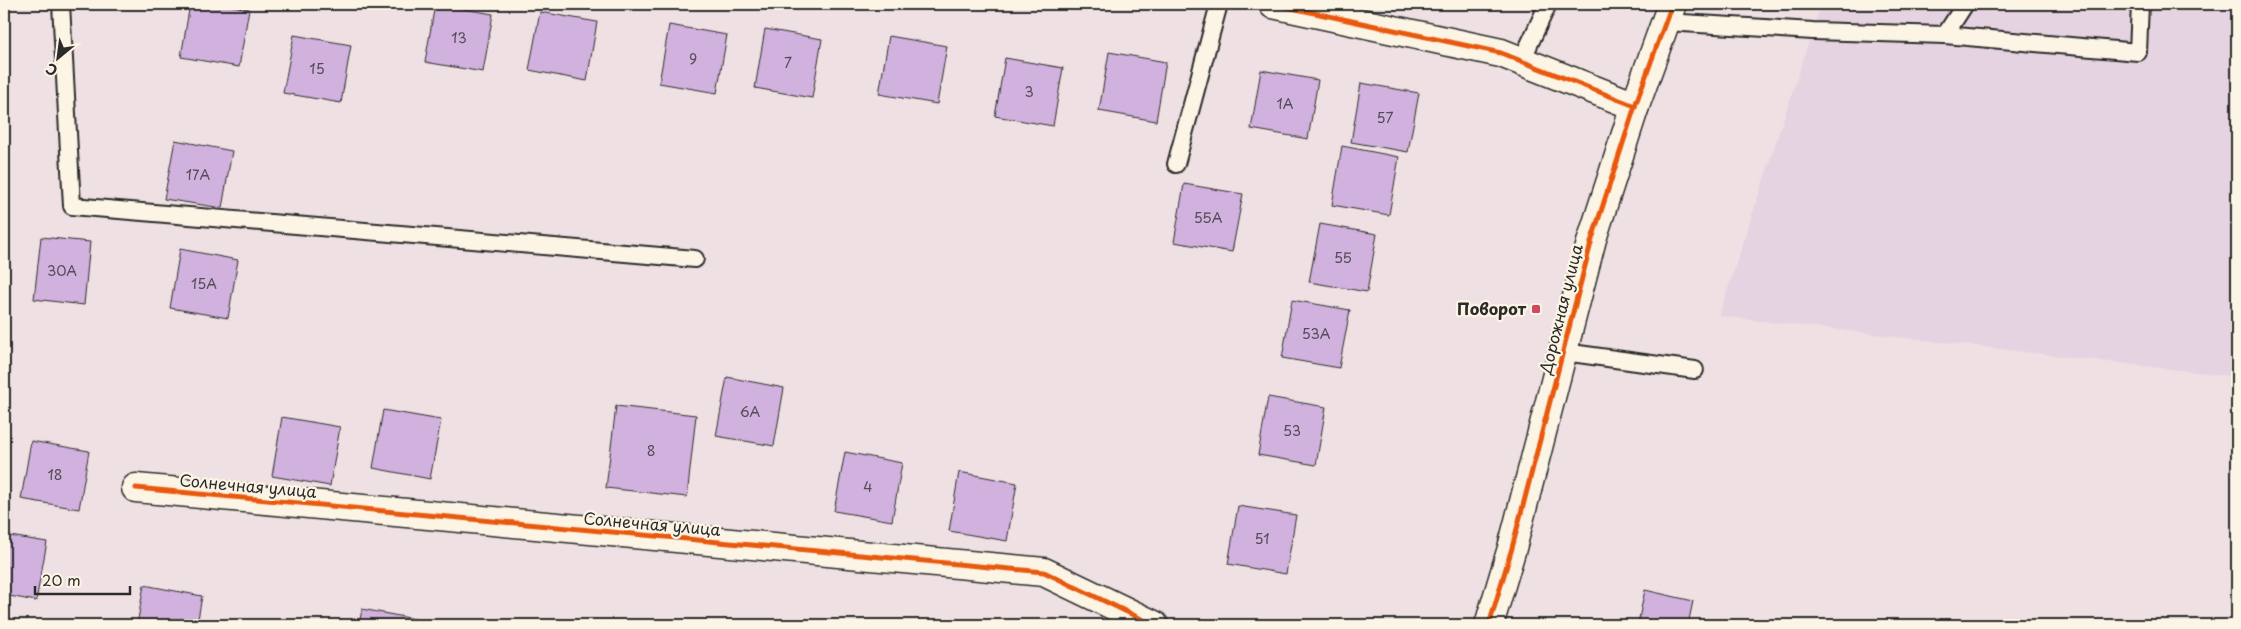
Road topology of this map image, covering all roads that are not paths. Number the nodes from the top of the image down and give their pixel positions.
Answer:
1 (61, 4) edge
2 (1218, 4) edge
3 (1273, 4) edge
4 (1548, 4) edge
5 (1965, 4) edge
6 (2140, 4) edge
7 (1669, 13) edge
8 (1945, 36) junction
9 (1521, 62) junction
10 (1635, 106) junction
11 (1176, 164) dead end
12 (695, 259) dead end
13 (1564, 352) junction
14 (1695, 370) dead end
15 (136, 488) dead end
16 (1154, 625) edge
17 (1489, 625) edge

1 - 12 lane
2 - 11 lane
3 - 9 street
4 - 9 lane
5 - 8 lane
6 - 8 lane
7 - 8 lane
7 - 10 street, Дорожная улица
9 - 10 street
10 - 13 street, Дорожная улица
13 - 14 lane
13 - 17 street, Дорожная улица
15 - 16 street, Солнечная улица

